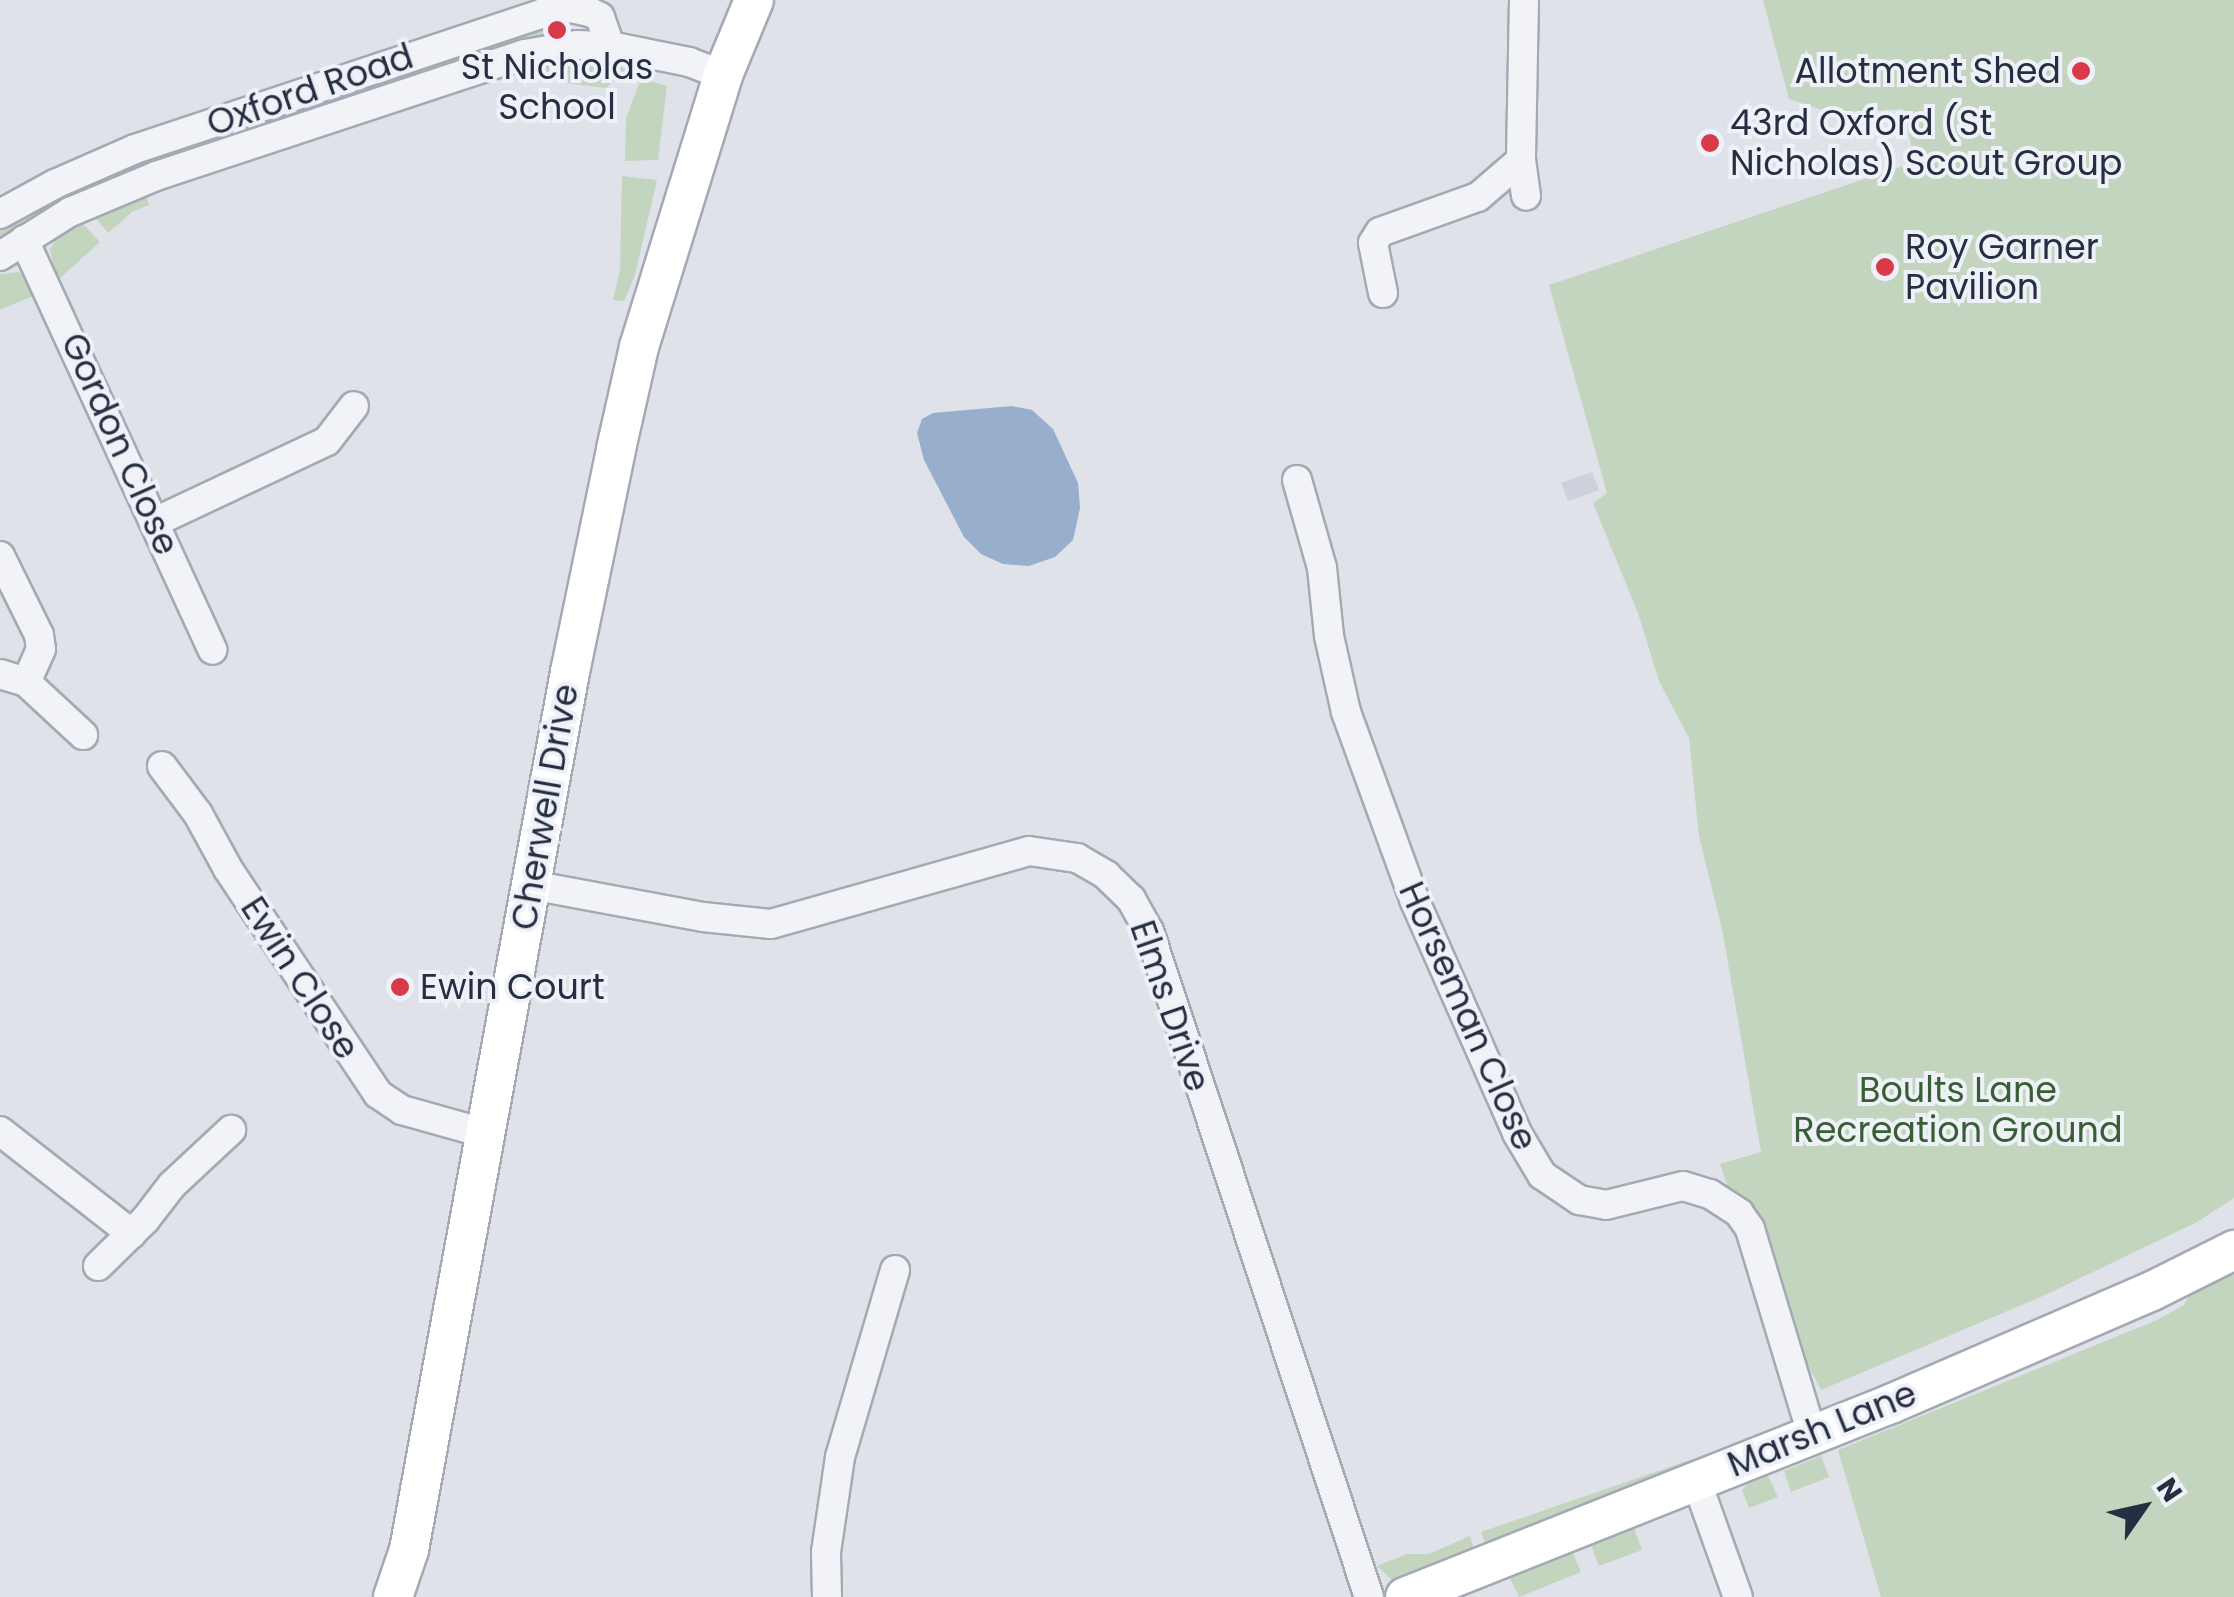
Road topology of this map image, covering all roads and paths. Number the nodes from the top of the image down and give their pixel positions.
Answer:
1 (754, 0) edge
2 (1524, 0) edge
3 (610, 46) junction
4 (722, 74) junction
5 (1521, 160) junction
6 (1526, 196) dead end
7 (0, 214) edge
8 (24, 240) junction
9 (0, 256) edge
10 (1383, 293) dead end
11 (354, 406) dead end
12 (1297, 480) dead end
13 (155, 522) junction
14 (0, 556) edge
15 (213, 650) dead end
16 (13, 678) edge
17 (83, 735) dead end
18 (162, 766) dead end
19 (531, 885) junction
20 (231, 1130) dead end
21 (0, 1131) edge
22 (484, 1133) junction
23 (132, 1234) junction
24 (2234, 1250) edge
25 (98, 1266) dead end
26 (895, 1270) dead end
27 (1812, 1434) junction
28 (1696, 1480) junction
29 (409, 1550) junction
30 (393, 1597) edge
31 (407, 1597) edge
32 (827, 1597) edge
33 (1368, 1597) edge
34 (1405, 1597) edge
35 (1738, 1597) edge

1 - 4 main road, Cherwell Drive
2 - 5 street
3 - 4 street, Oxford Road
3 - 7 street, Oxford Road
3 - 8 street, Oxford Road
4 - 19 main road, Cherwell Drive
5 - 6 street
5 - 10 street
8 - 9 street, Oxford Road
8 - 13 street, Gordon Close
11 - 13 street
12 - 27 street, Horseman Close
13 - 15 street, Gordon Close
14 - 16 street
16 - 17 street
18 - 22 street, Ewin Close
19 - 22 main road, Cherwell Drive
19 - 33 street, Elms Drive
20 - 23 street
21 - 23 street
22 - 29 main road, Cherwell Drive
23 - 25 street
24 - 27 main road, Marsh Lane
26 - 32 street
27 - 28 main road, Marsh Lane
28 - 34 main road, Marsh Lane
28 - 35 street
29 - 30 main road, Cherwell Drive
29 - 31 main road, Cherwell Drive

